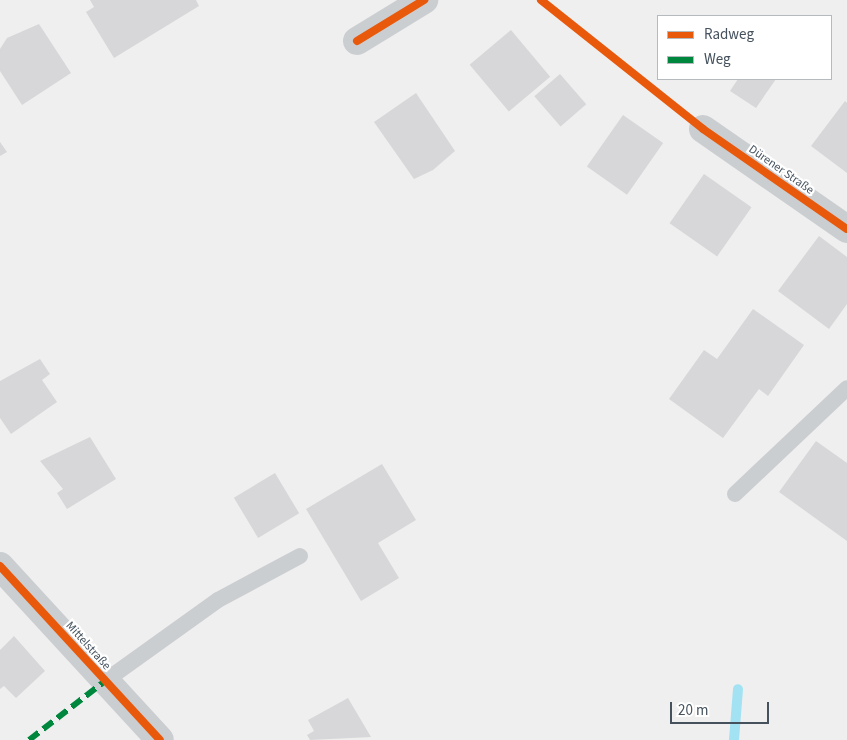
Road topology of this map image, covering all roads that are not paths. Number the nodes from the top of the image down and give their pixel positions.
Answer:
1 (424, 0) edge
2 (357, 41) dead end
3 (703, 129) dead end
4 (847, 230) edge
5 (847, 388) edge
6 (735, 494) dead end
7 (300, 556) dead end
8 (0, 566) edge
9 (104, 681) junction
10 (160, 740) edge

1 - 2 street
3 - 4 street, Dürener Straße
5 - 6 lane
7 - 9 lane
8 - 9 street, Mittelstraße
9 - 10 street, Mittelstraße

